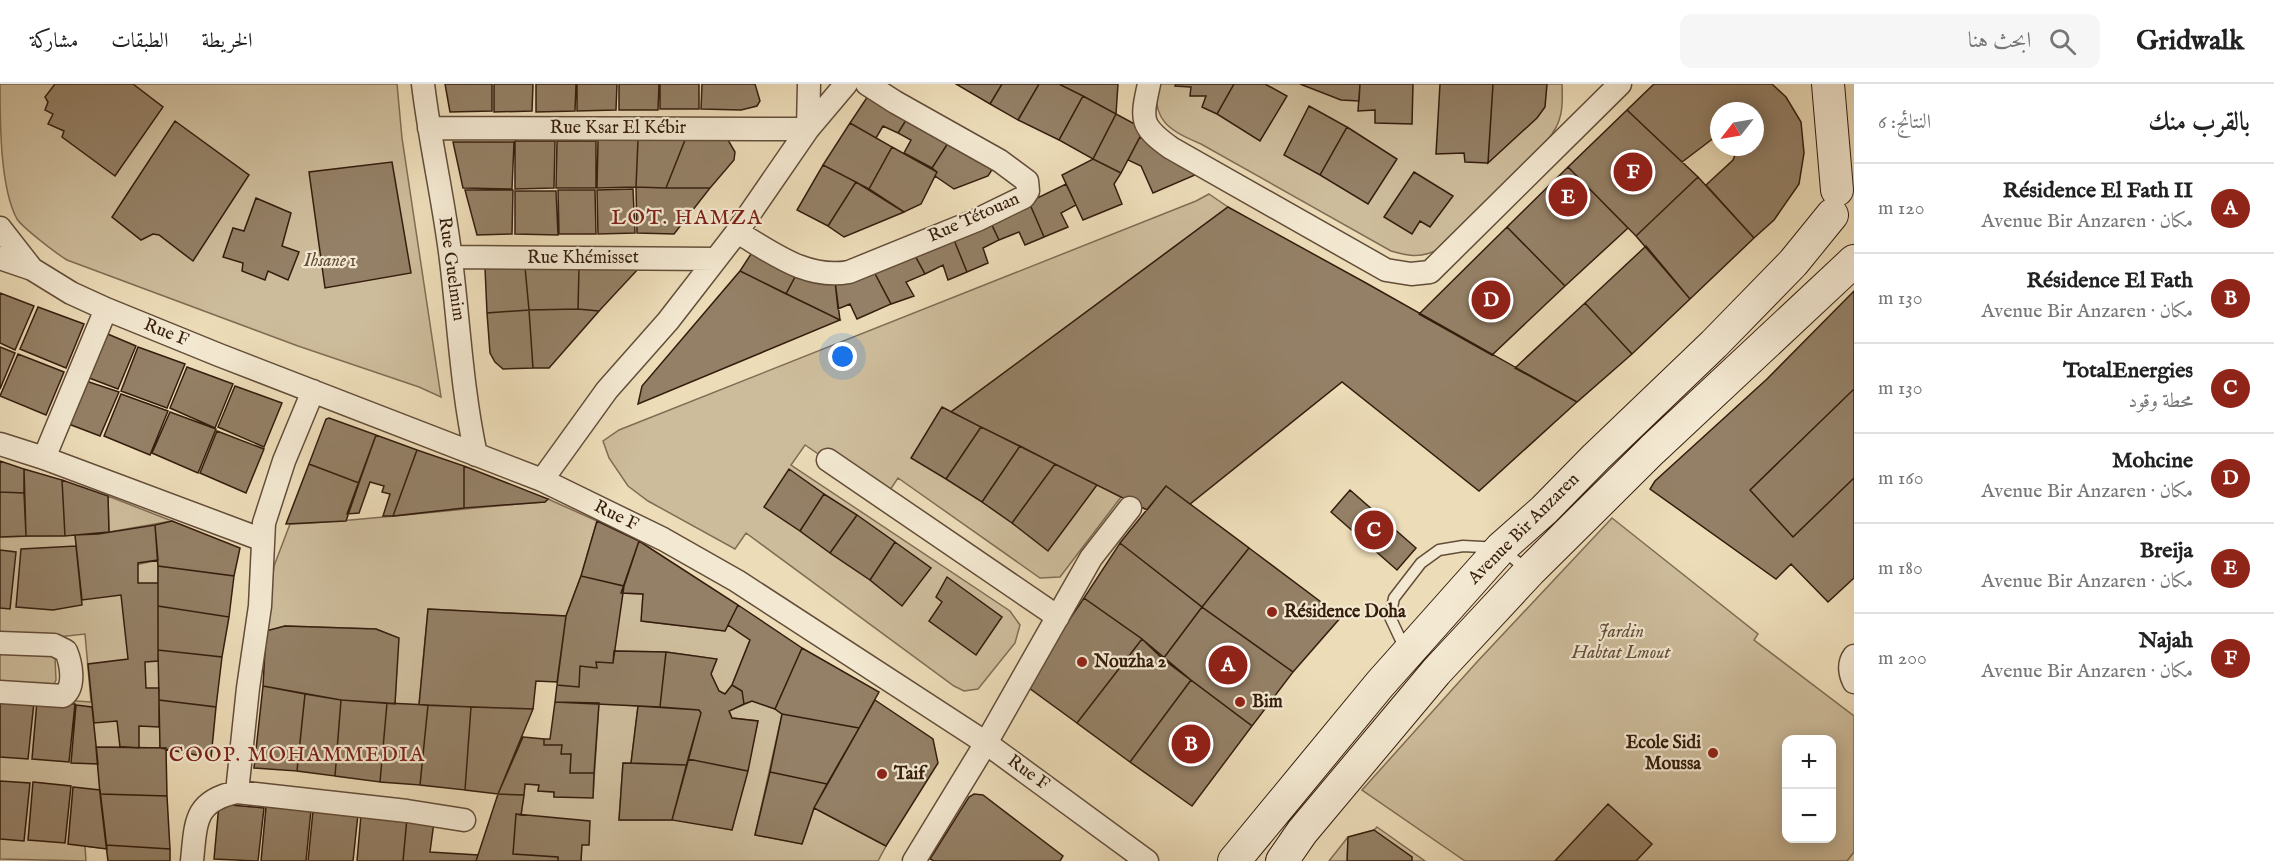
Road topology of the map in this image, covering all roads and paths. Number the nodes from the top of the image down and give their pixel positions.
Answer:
1 (423, 84) edge
2 (809, 84) edge
3 (846, 84) edge
4 (867, 84) edge
5 (1149, 84) edge
6 (1620, 84) edge
7 (1827, 85) edge
8 (429, 128) junction
9 (808, 129) junction
10 (1841, 194) edge
11 (0, 228) edge
12 (737, 232) junction
13 (1854, 244) edge
14 (451, 257) junction
15 (0, 258) edge
16 (716, 259) junction
17 (1854, 261) edge
18 (32, 269) junction
19 (106, 309) junction
20 (313, 391) junction
21 (0, 444) edge
22 (476, 455) junction
23 (44, 458) junction
24 (828, 460) dead end
25 (542, 480) junction
26 (1130, 508) dead end
27 (263, 540) junction
28 (1501, 548) junction
29 (1529, 572) junction
30 (1058, 617) junction
31 (0, 643) edge
32 (1854, 656) edge
33 (1421, 662) junction
34 (1854, 682) edge
35 (0, 692) edge
36 (986, 743) junction
37 (237, 792) junction
38 (464, 820) dead end
39 (192, 861) edge
40 (914, 861) edge
41 (1147, 861) edge
42 (1234, 861) edge
43 (1282, 861) edge

1 - 8 street, Rue Guelmim
2 - 9 street
3 - 9 street
4 - 12 street, Rue Tétouan
5 - 6 street
7 - 10 main road
8 - 9 street, Rue Ksar El Kébir
8 - 14 street, Rue Guelmim
9 - 12 street
10 - 13 main road
10 - 28 main road, Avenue Bir Anzaren
11 - 18 street, Rue F
12 - 16 street
14 - 16 street, Rue Khémisset
14 - 22 street, Rue Guelmim
15 - 18 street, Rue F
16 - 25 street
17 - 29 main road, Avenue Bir Anzaren
18 - 19 street, Rue F
19 - 20 street, Rue F
19 - 23 street
20 - 22 street, Rue F
20 - 27 street
21 - 23 street
22 - 25 street, Rue F
23 - 27 street
24 - 30 street
25 - 36 street, Rue F
26 - 30 street
27 - 37 street
28 - 29 lane
28 - 33 main road, Avenue Bir Anzaren
28 - 33 lane
29 - 33 main road, Avenue Bir Anzaren
30 - 36 street
31 - 35 street
32 - 34 street
33 - 42 main road, Avenue Bir Anzaren
33 - 43 main road, Avenue Bir Anzaren
36 - 40 street
36 - 41 street, Rue F
37 - 38 street
37 - 39 street

